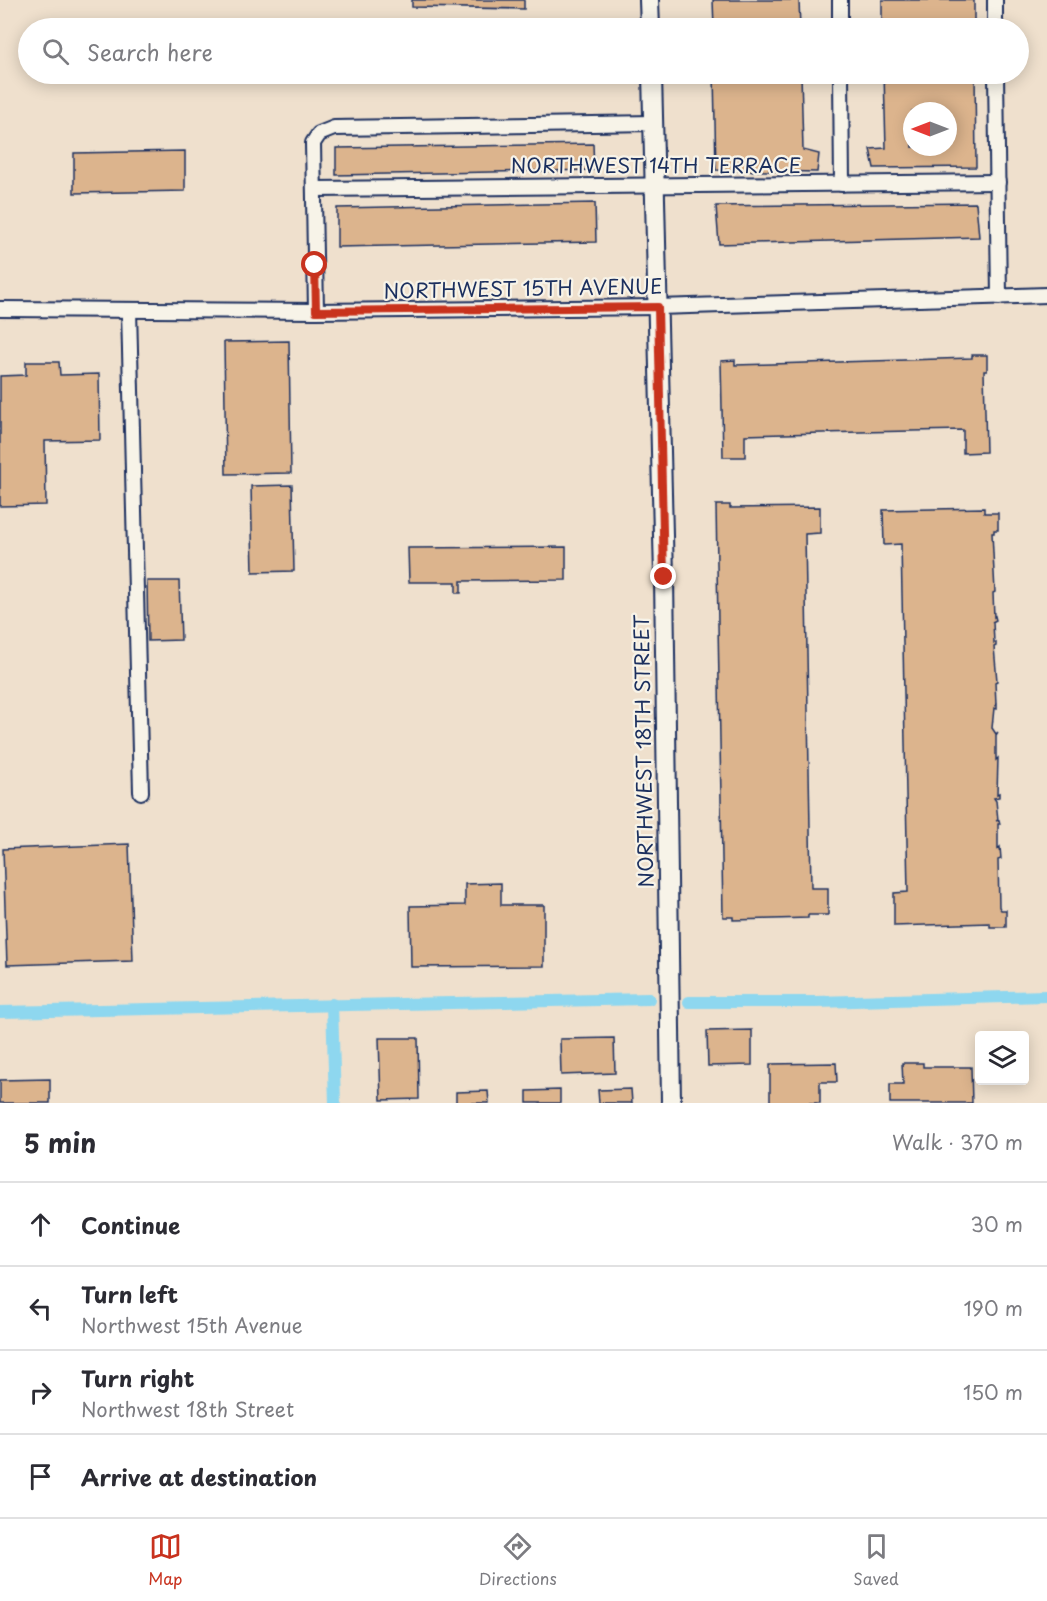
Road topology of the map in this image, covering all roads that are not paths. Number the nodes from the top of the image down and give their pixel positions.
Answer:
1 (649, 0) edge
2 (840, 0) edge
3 (995, 0) edge
4 (650, 18) edge
5 (840, 18) edge
6 (995, 18) edge
7 (652, 84) edge
8 (841, 84) edge
9 (996, 84) edge
10 (653, 123) junction
11 (998, 182) junction
12 (842, 184) junction
13 (654, 185) junction
14 (314, 189) junction
15 (1047, 295) edge
16 (999, 297) junction
17 (658, 307) junction
18 (0, 309) edge
19 (129, 310) junction
20 (316, 311) junction
21 (141, 792) dead end
22 (671, 1103) edge

1 - 4 street
2 - 5 street
3 - 6 street
7 - 10 street, NORTHWEST 18TH STREET
8 - 12 street
9 - 11 street
10 - 13 street, NORTHWEST 18TH STREET
10 - 14 street
11 - 12 street, NORTHWEST 14TH TERRACE
11 - 16 street
12 - 13 street, NORTHWEST 14TH TERRACE
13 - 14 street, NORTHWEST 14TH TERRACE
13 - 17 street, NORTHWEST 18TH STREET
14 - 20 street
15 - 16 street, NORTHWEST 15TH AVENUE
16 - 17 street, NORTHWEST 15TH AVENUE
17 - 20 street, NORTHWEST 15TH AVENUE
17 - 22 street, NORTHWEST 18TH STREET
18 - 19 street, NORTHWEST 15TH AVENUE
19 - 20 street, NORTHWEST 15TH AVENUE
19 - 21 street

